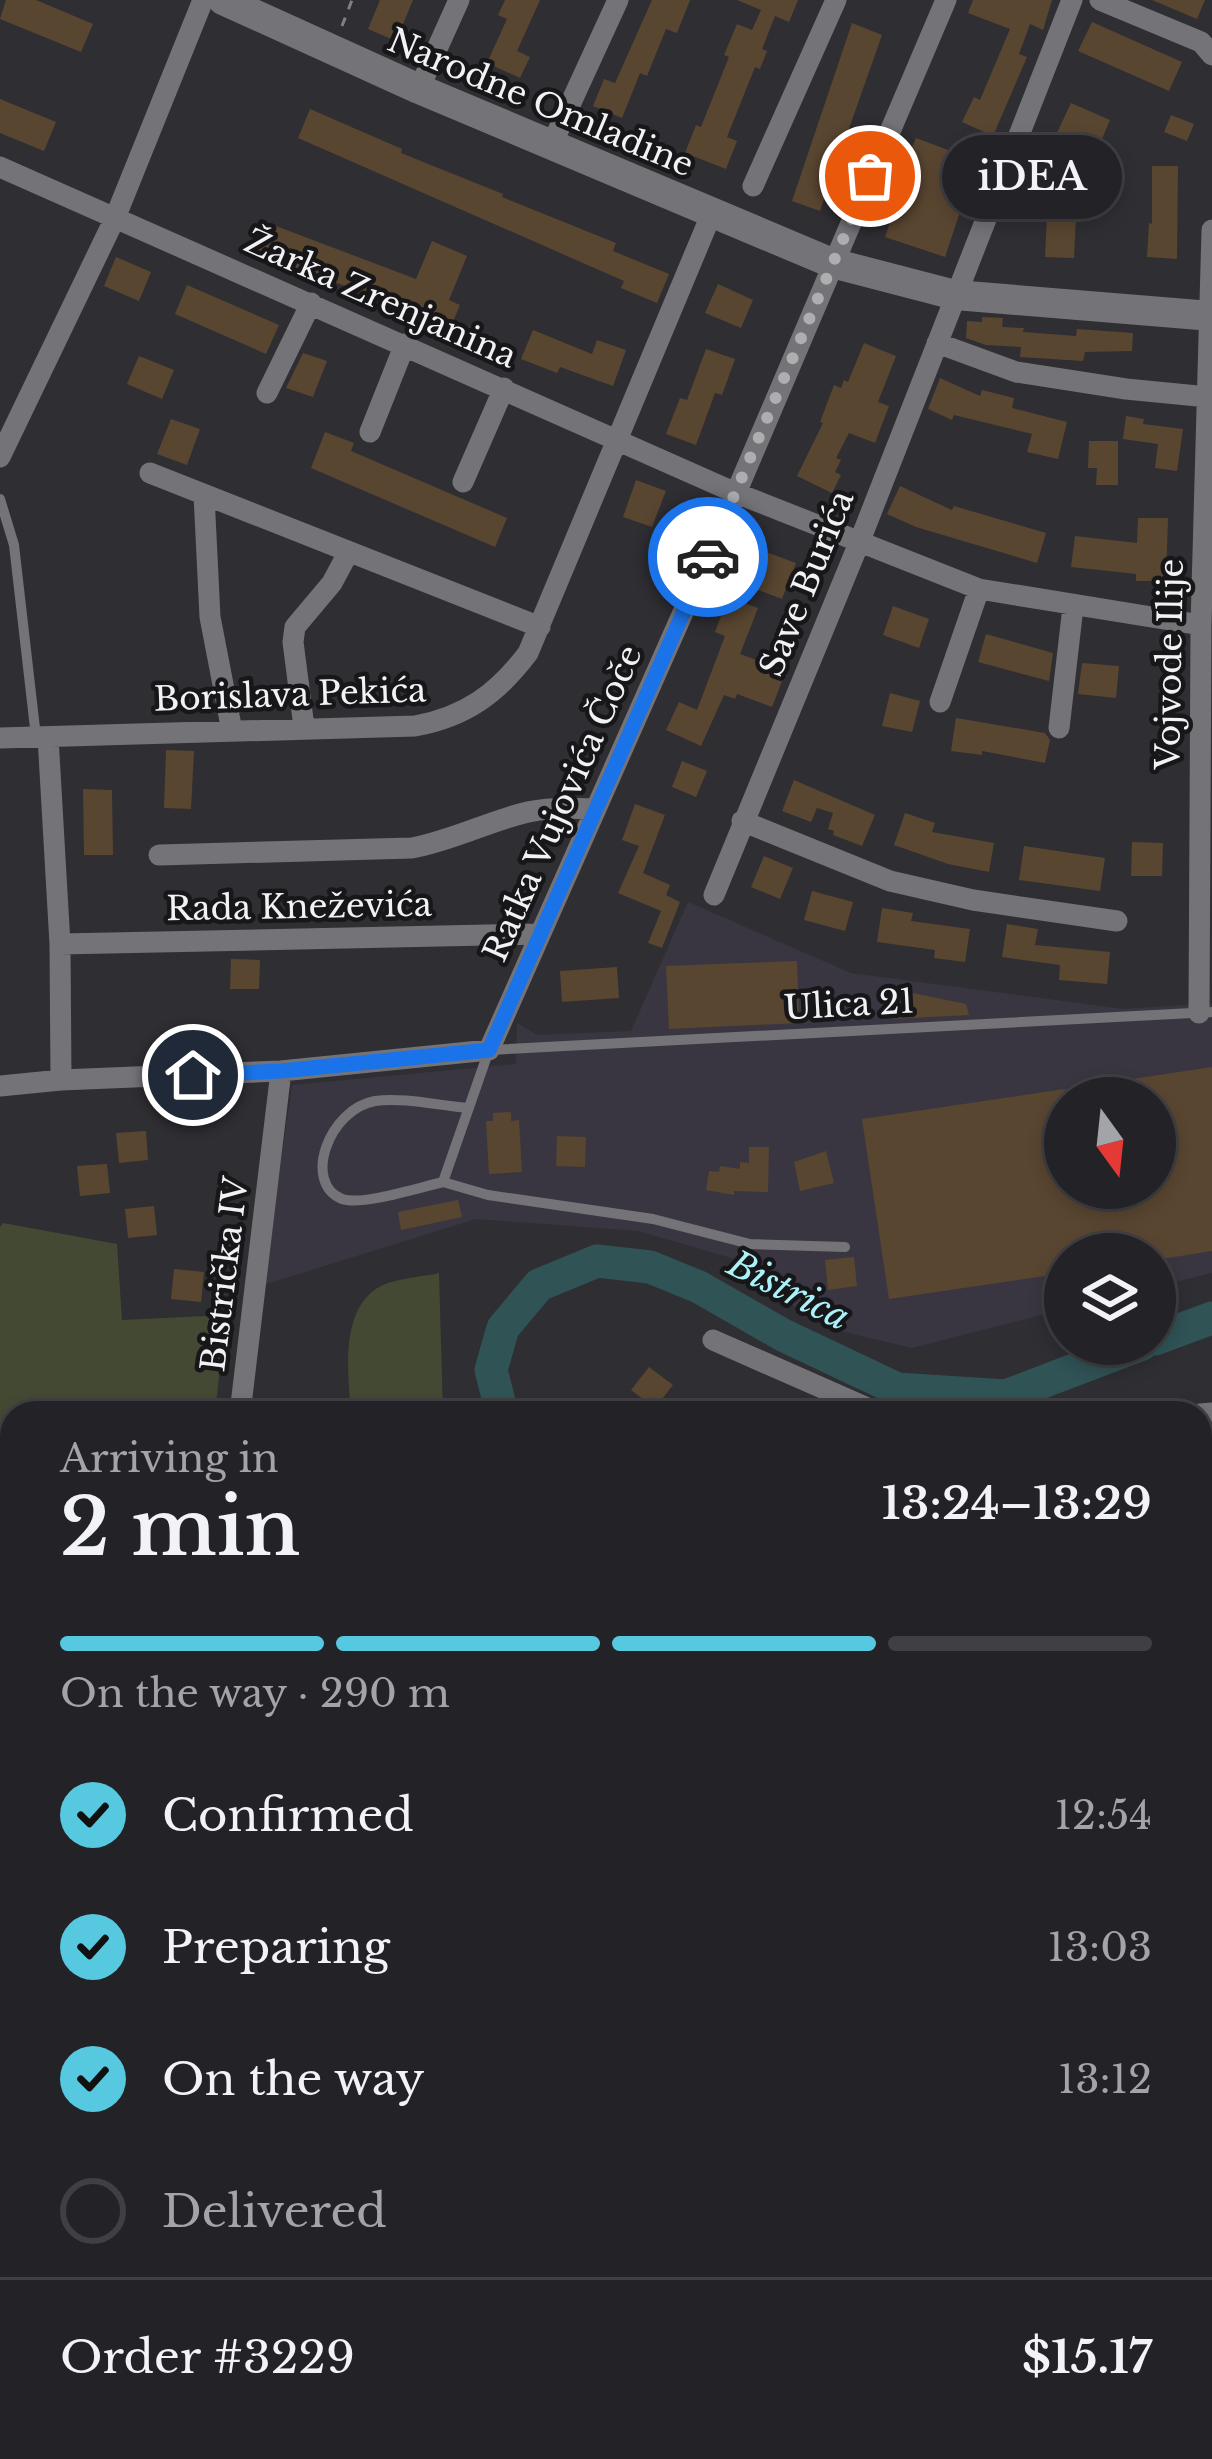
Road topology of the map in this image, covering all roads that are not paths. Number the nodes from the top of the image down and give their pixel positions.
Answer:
1 (203, 0) edge
2 (224, 0) edge
3 (459, 0) edge
4 (618, 0) edge
5 (836, 0) edge
6 (946, 0) edge
7 (1072, 0) edge
8 (1100, 0) edge
9 (1212, 55) edge
10 (419, 89) junction
11 (550, 146) junction
12 (0, 167) edge
13 (753, 186) dead end
14 (712, 215) junction
15 (116, 218) junction
16 (1212, 230) edge
17 (832, 263) junction
18 (955, 295) junction
19 (311, 303) junction
20 (1211, 316) edge
21 (937, 343) junction
22 (405, 344) junction
23 (504, 388) junction
24 (267, 393) dead end
25 (1208, 397) junction
26 (370, 432) dead end
27 (620, 438) junction
28 (0, 457) edge
29 (150, 473) dead end
30 (463, 482) dead end
31 (736, 493) junction
32 (204, 495) junction
33 (0, 499) edge
34 (860, 543) junction
35 (348, 553) junction
36 (979, 590) junction
37 (1073, 607) junction
38 (1201, 625) junction
39 (540, 627) junction
40 (940, 702) dead end
41 (304, 727) junction
42 (1059, 728) dead end
43 (232, 731) junction
44 (42, 737) junction
45 (0, 738) edge
46 (595, 809) junction
47 (742, 820) junction
48 (159, 855) dead end
49 (714, 895) dead end
50 (1117, 921) dead end
51 (539, 934) junction
52 (60, 944) junction
53 (1206, 1012) edge
54 (489, 1050) junction
55 (281, 1071) junction
56 (62, 1080) junction
57 (0, 1086) edge
58 (469, 1108) junction
59 (443, 1182) junction
60 (845, 1247) dead end
61 (713, 1340) dead end
62 (241, 1401) edge
63 (852, 1401) edge

1 - 15 street
2 - 10 street, Narodne Omladine
3 - 10 street
4 - 11 street
5 - 13 street
6 - 17 street, Ratka Vujovića Čoče
7 - 18 street, Save Burića
8 - 9 street
10 - 11 street, Narodne Omladine
11 - 14 street, Narodne Omladine
12 - 15 street, Žarka Zrenjanina
14 - 17 street, Narodne Omladine
14 - 27 street, Borislava Pekića
15 - 19 street, Žarka Zrenjanina
15 - 28 street
16 - 20 street, Vojvode Ilije
17 - 18 street, Narodne Omladine
17 - 31 street, Ratka Vujovića Čoče
18 - 20 street, Narodne Omladine
18 - 21 street, Save Burića
19 - 22 street, Žarka Zrenjanina
19 - 24 street
20 - 25 street, Vojvode Ilije
21 - 25 street
21 - 34 street, Save Burića
22 - 23 street, Žarka Zrenjanina
22 - 26 street
23 - 27 street, Žarka Zrenjanina
23 - 30 street
25 - 38 street, Vojvode Ilije
27 - 31 street, Žarka Zrenjanina
27 - 39 street, Borislava Pekića
29 - 32 street
31 - 34 street, Žarka Zrenjanina
31 - 46 street, Ratka Vujovića Čoče
32 - 35 street
32 - 43 street
33 - 44 lane
34 - 36 street, Žarka Zrenjanina
34 - 47 street, Save Burića
35 - 39 street
35 - 41 street
36 - 37 street, Žarka Zrenjanina
36 - 40 street
37 - 38 street, Žarka Zrenjanina
37 - 42 street
38 - 53 street, Vojvode Ilije
39 - 41 street, Borislava Pekića
41 - 43 street, Borislava Pekića
43 - 44 street, Borislava Pekića
44 - 45 street, Borislava Pekića
44 - 52 street
46 - 48 street
46 - 51 street, Ratka Vujovića Čoče
47 - 49 street, Save Burića
47 - 50 street
51 - 52 street, Rada Kneževića
51 - 54 street, Ratka Vujovića Čoče
52 - 56 street
53 - 54 lane, Ulica 21
54 - 55 street
54 - 58 lane
55 - 56 street
55 - 62 street, Bistrička IV
56 - 57 street
58 - 59 lane
58 - 59 lane
59 - 60 lane
61 - 63 street

